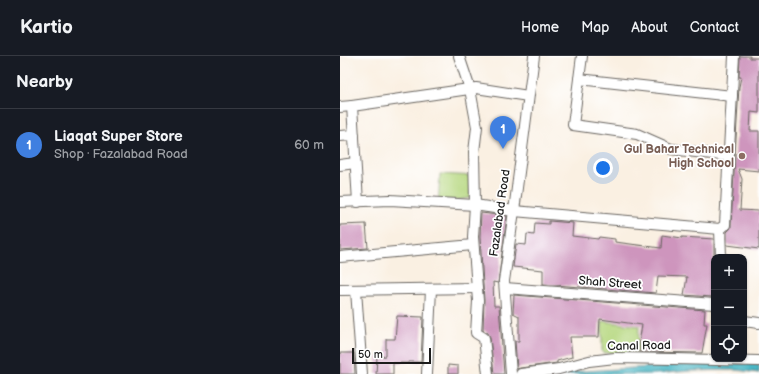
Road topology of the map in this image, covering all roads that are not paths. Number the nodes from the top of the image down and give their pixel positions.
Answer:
1 (459, 56) edge
2 (534, 56) edge
3 (582, 56) edge
4 (734, 56) edge
5 (580, 78) junction
6 (470, 89) junction
7 (528, 96) junction
8 (732, 96) junction
9 (352, 106) junction
10 (340, 107) edge
11 (354, 135) junction
12 (340, 136) edge
13 (729, 156) junction
14 (355, 163) junction
15 (340, 165) edge
16 (340, 202) edge
17 (358, 202) junction
18 (475, 205) junction
19 (514, 211) junction
20 (720, 229) junction
21 (473, 245) junction
22 (721, 254) edge
23 (340, 257) edge
24 (431, 288) junction
25 (477, 288) junction
26 (505, 288) junction
27 (340, 290) edge
28 (356, 290) junction
29 (711, 304) edge
30 (747, 321) edge
31 (759, 323) edge
32 (759, 361) edge
33 (362, 374) edge
34 (427, 374) edge
35 (488, 374) edge
36 (511, 374) edge
37 (521, 374) edge

1 - 6 street
2 - 7 street, Fazalabad Road
3 - 5 street
4 - 8 street
5 - 8 street
5 - 13 street
6 - 7 street
6 - 9 street
6 - 18 street
7 - 19 street, Fazalabad Road
8 - 13 street
9 - 10 street
9 - 11 street
11 - 12 street
11 - 14 street
13 - 20 street
14 - 15 street
14 - 17 street
16 - 17 street
17 - 18 street
18 - 19 street
18 - 21 street
19 - 20 street
19 - 26 street, Fazalabad Road
20 - 22 street
21 - 23 street
21 - 25 street
24 - 25 street
24 - 28 street
24 - 34 street
25 - 35 street
26 - 29 street, Shah Street
26 - 36 street, Fazalabad Road
27 - 28 street
28 - 33 street
30 - 31 street
32 - 37 street, Canal Road

